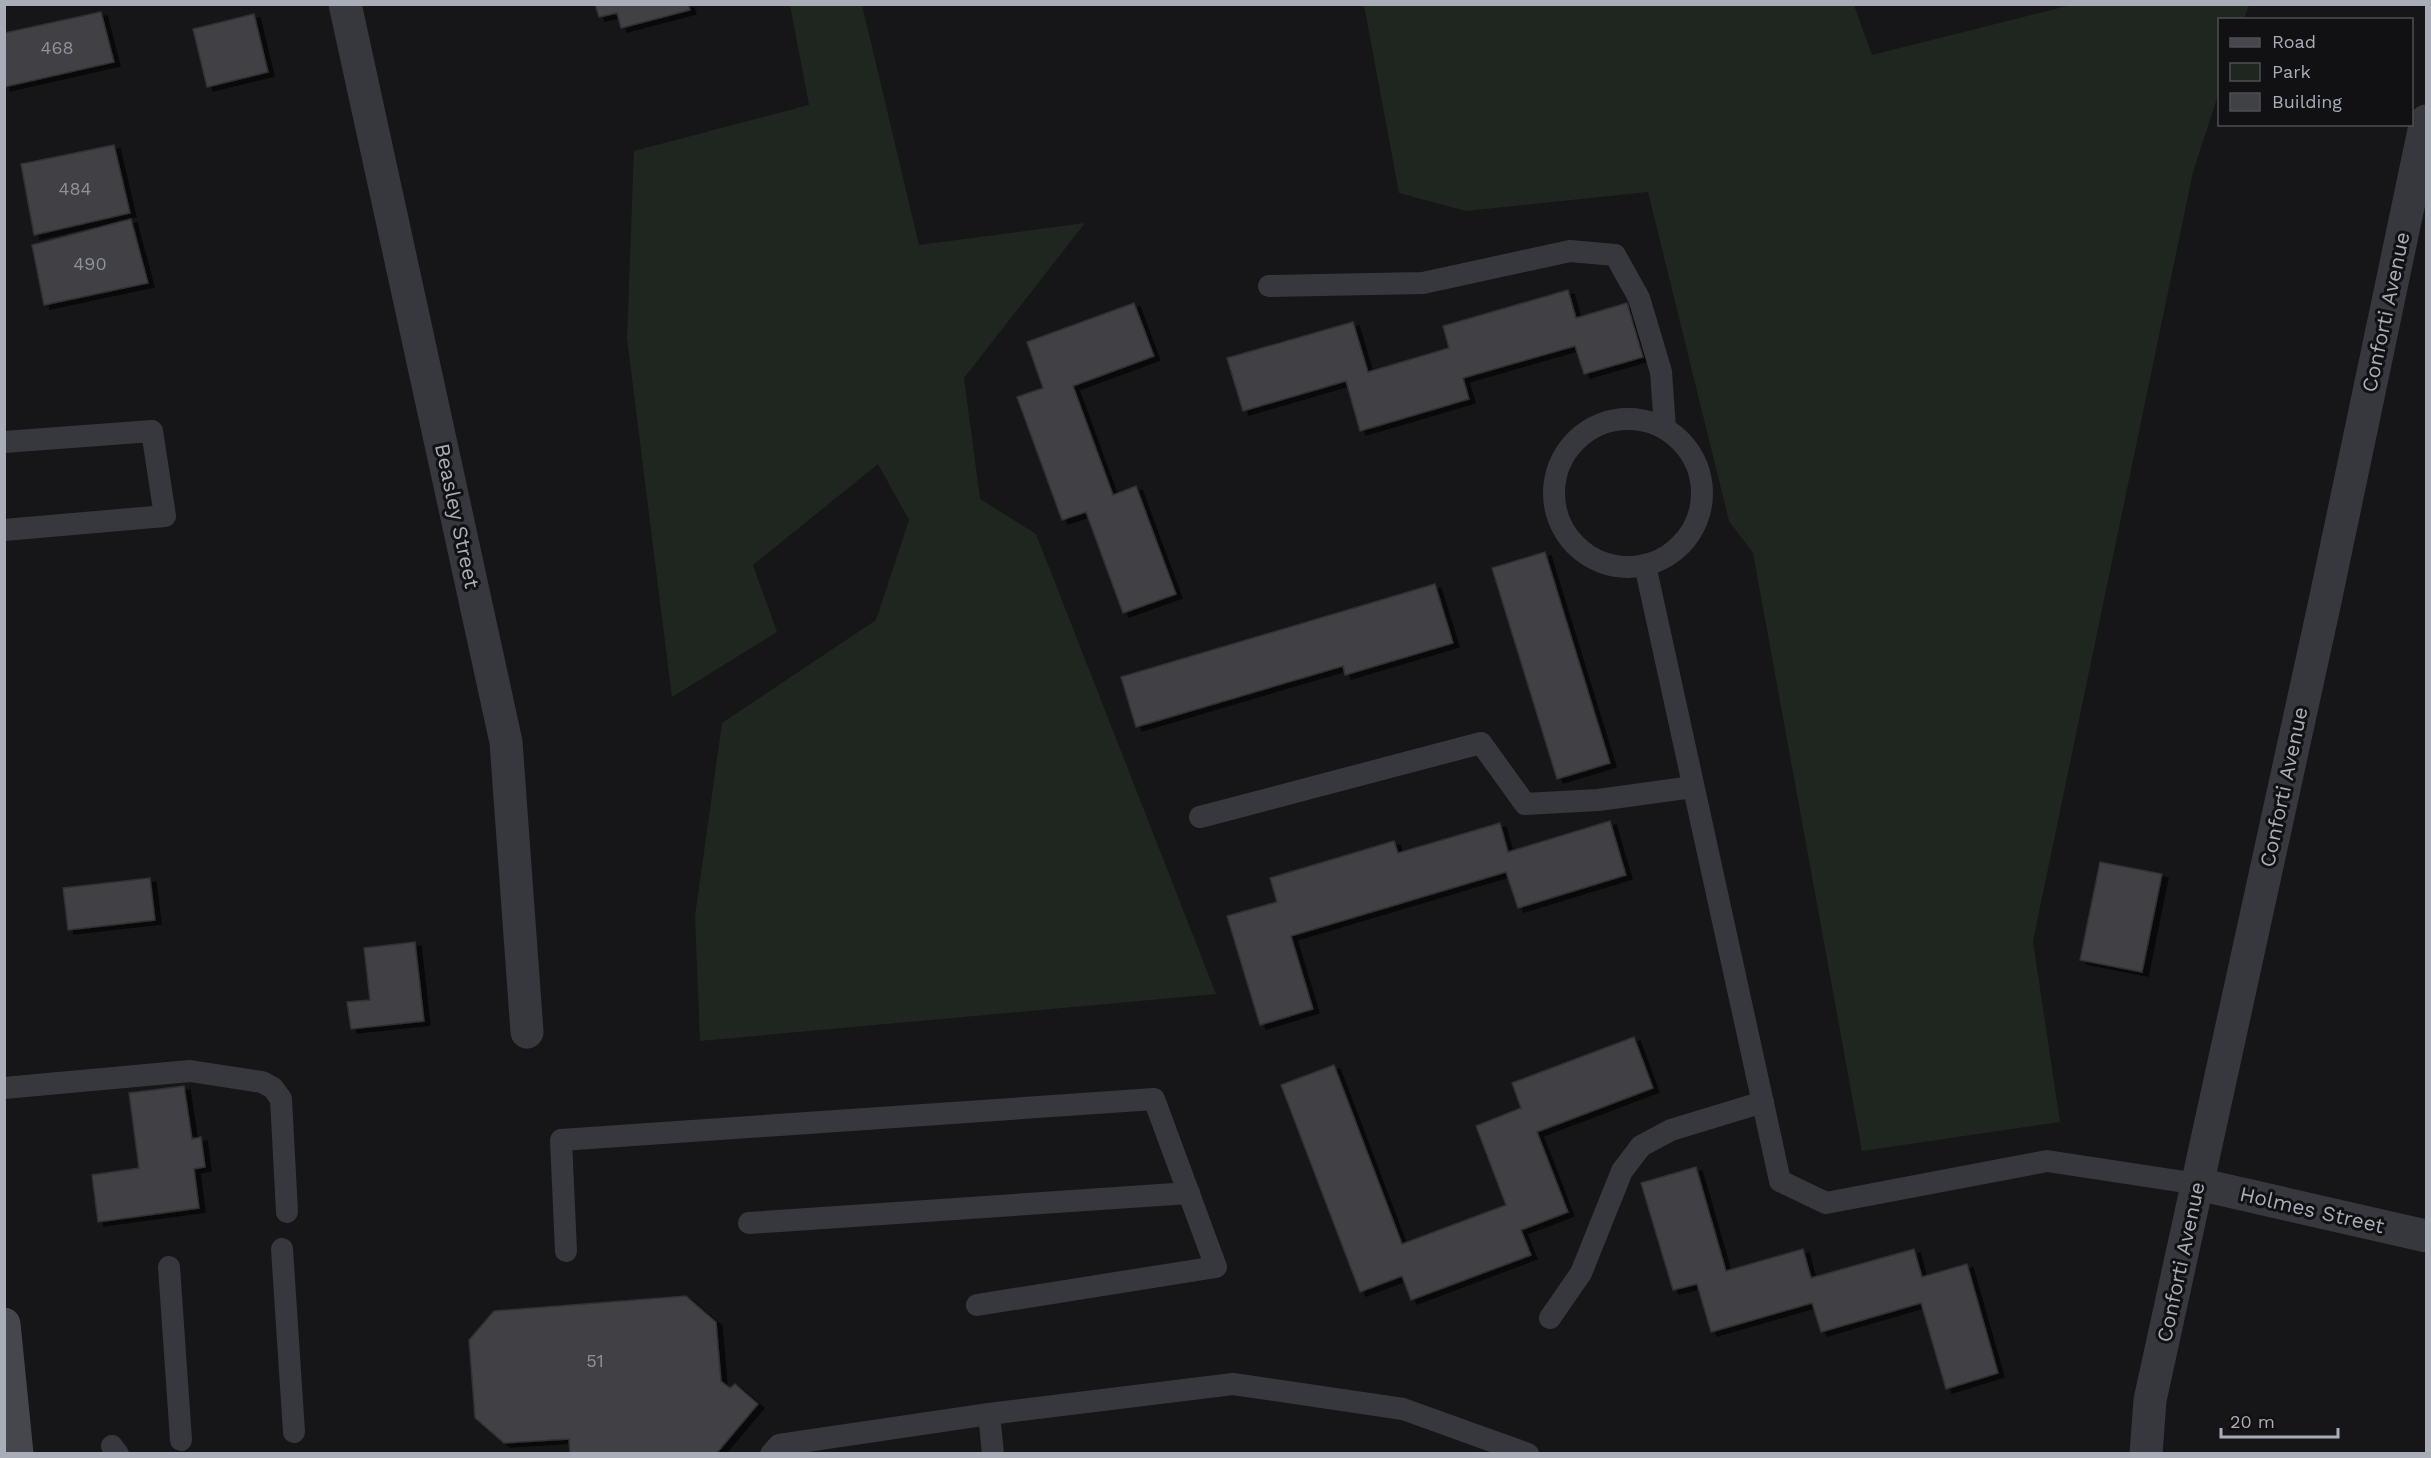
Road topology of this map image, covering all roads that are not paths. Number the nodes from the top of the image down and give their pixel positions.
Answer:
1 (345, 4) edge
2 (2427, 121) edge
3 (1269, 286) dead end
4 (1665, 429) junction
5 (4, 442) edge
6 (4, 530) edge
7 (1645, 565) junction
8 (1693, 787) junction
9 (1200, 817) dead end
10 (527, 1032) dead end
11 (4, 1088) edge
12 (1763, 1102) junction
13 (2198, 1184) junction
14 (1189, 1193) junction
15 (287, 1212) dead end
16 (749, 1223) dead end
17 (2427, 1236) edge
18 (282, 1249) dead end
19 (566, 1251) dead end
20 (169, 1267) dead end
21 (977, 1305) dead end
22 (1550, 1318) dead end
23 (4, 1324) edge
24 (989, 1414) junction
25 (294, 1432) dead end
26 (181, 1440) dead end
27 (17, 1454) edge
28 (771, 1454) edge
29 (993, 1454) edge
30 (1528, 1454) edge
31 (2146, 1454) edge

1 - 10 street, Beasley Street
2 - 13 street, Conforti Avenue
3 - 4 lane
4 - 7 lane
4 - 7 lane
5 - 6 lane
7 - 8 lane
8 - 9 lane
8 - 12 lane
11 - 15 lane
12 - 13 lane
12 - 22 lane
13 - 17 street, Holmes Street
13 - 31 street, Conforti Avenue
14 - 16 lane
14 - 19 lane
14 - 21 lane
18 - 25 lane
20 - 26 lane
23 - 27 main road
24 - 28 lane
24 - 29 lane
24 - 30 lane

